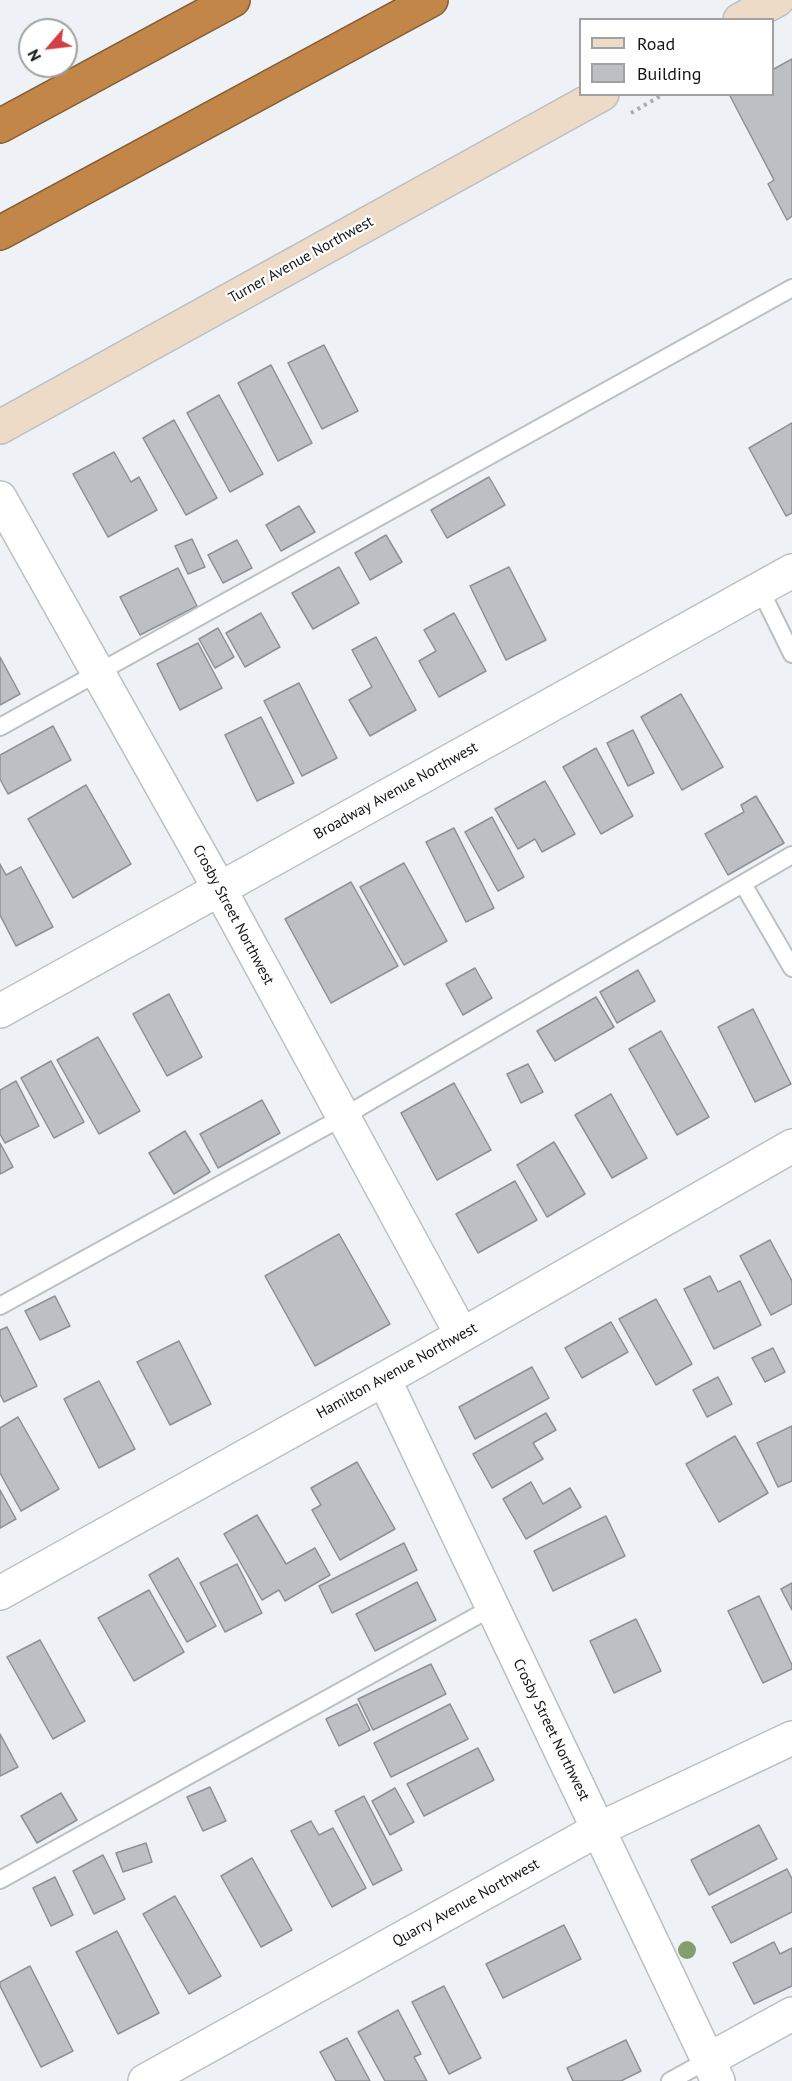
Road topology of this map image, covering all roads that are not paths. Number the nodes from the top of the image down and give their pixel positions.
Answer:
1 (233, 0) edge
2 (431, 0) edge
3 (777, 0) edge
4 (744, 18) edge
5 (598, 96) edge
6 (0, 126) edge
7 (0, 233) edge
8 (792, 288) edge
9 (0, 426) edge
10 (0, 498) edge
11 (792, 571) edge
12 (760, 589) junction
13 (792, 654) edge
14 (98, 670) junction
15 (0, 727) edge
16 (792, 855) edge
17 (742, 884) junction
18 (219, 888) junction
19 (792, 968) edge
20 (0, 1011) edge
21 (341, 1118) junction
22 (792, 1146) edge
23 (0, 1306) edge
24 (462, 1335) junction
25 (384, 1379) junction
26 (0, 1593) edge
27 (492, 1607) junction
28 (792, 1737) edge
29 (599, 1829) junction
30 (0, 1880) edge
31 (792, 2014) edge
32 (713, 2070) edge
33 (145, 2081) edge
34 (670, 2081) edge

1 - 6 highway
2 - 7 highway
3 - 4 main road
5 - 9 main road, Turner Avenue Northwest
8 - 14 lane
10 - 14 street, Crosby Street Northwest
11 - 12 street, Broadway Avenue Northwest
12 - 13 lane
12 - 18 street, Broadway Avenue Northwest
14 - 15 lane
14 - 18 street, Crosby Street Northwest
16 - 17 lane
17 - 19 lane
17 - 21 lane
18 - 20 street, Broadway Avenue Northwest
18 - 21 street, Crosby Street Northwest
21 - 23 lane
21 - 24 street, Crosby Street Northwest
22 - 24 street, Hamilton Avenue Northwest
24 - 25 street, Hamilton Avenue Northwest
25 - 26 street, Hamilton Avenue Northwest
25 - 27 street, Crosby Street Northwest
27 - 29 street, Crosby Street Northwest
27 - 30 lane
28 - 29 street, Quarry Avenue Northwest
29 - 32 street, Crosby Street Northwest
29 - 33 street, Quarry Avenue Northwest
31 - 32 street
32 - 34 lane

